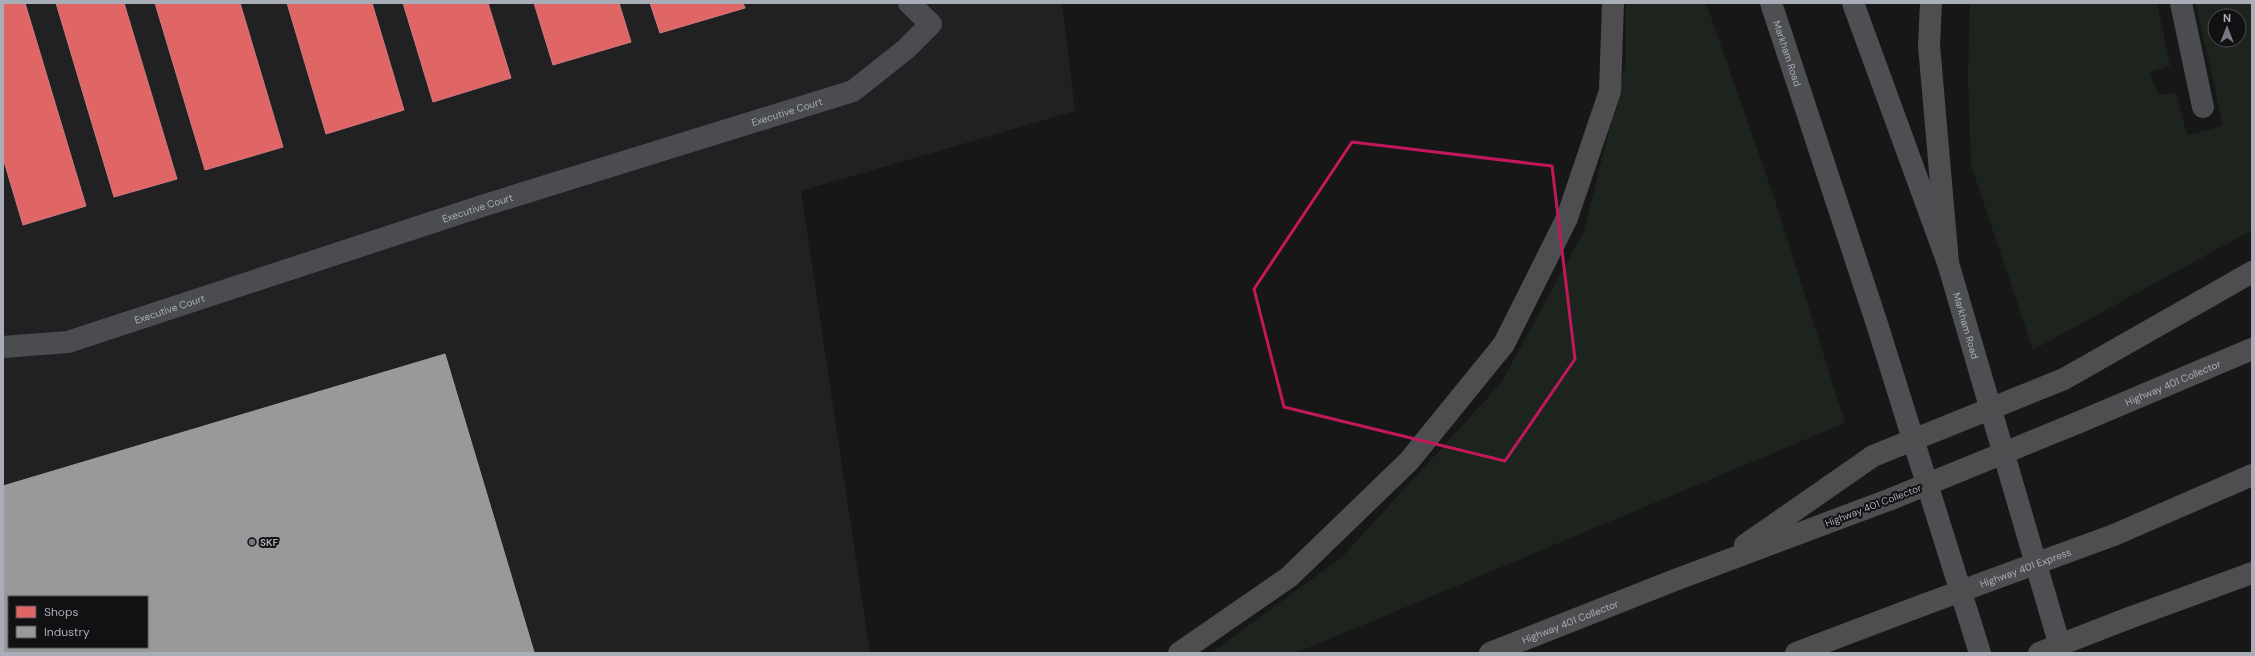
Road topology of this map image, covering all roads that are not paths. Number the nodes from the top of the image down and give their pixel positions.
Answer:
1 (909, 3) edge
2 (1614, 3) edge
3 (1771, 3) edge
4 (1853, 3) edge
5 (1931, 3) edge
6 (2180, 3) edge
7 (2203, 107) dead end
8 (1948, 263) junction
9 (2252, 272) edge
10 (3, 347) edge
11 (2252, 349) edge
12 (2252, 475) edge
13 (1718, 563) junction
14 (2252, 572) edge
15 (1179, 653) edge
16 (1490, 653) edge
17 (1796, 653) edge
18 (1980, 653) edge
19 (2039, 653) edge
20 (2062, 653) edge

1 - 10 street, Executive Court
2 - 15 highway
3 - 18 main road, Markham Road
4 - 8 main road, Markham Road
5 - 8 highway
6 - 7 street
8 - 20 main road, Markham Road
9 - 13 highway, bridge
11 - 13 highway, Highway 401 Collector, bridge
12 - 17 highway, Highway 401 Express, bridge
13 - 16 highway, Highway 401 Collector
14 - 19 highway, bridge

